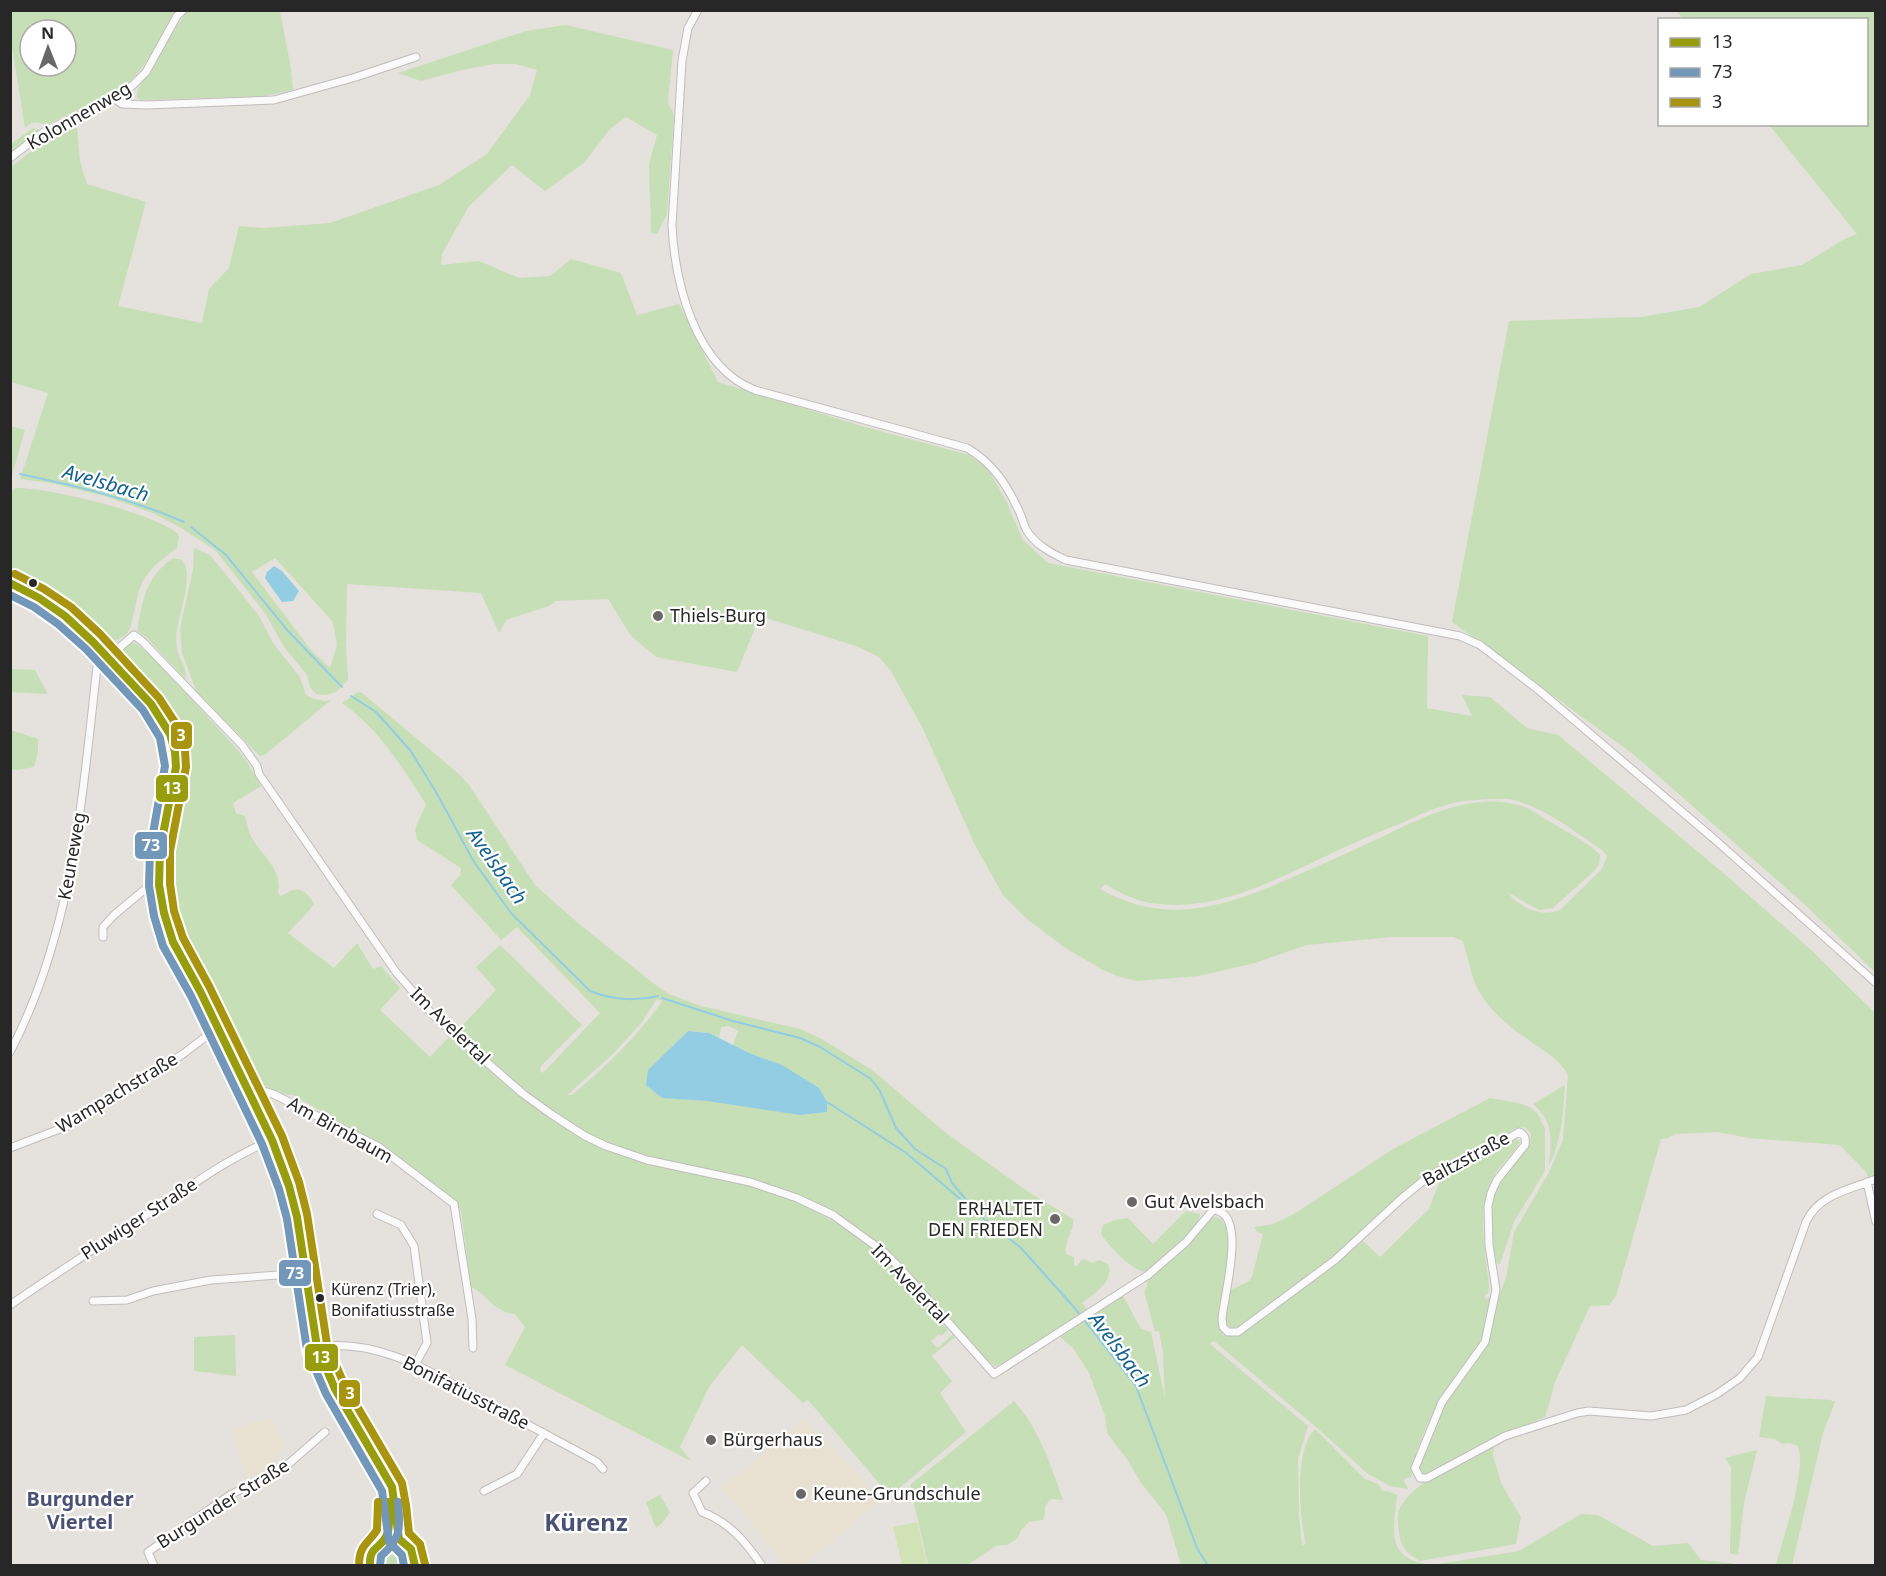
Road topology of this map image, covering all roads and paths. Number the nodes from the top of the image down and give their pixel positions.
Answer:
1 (183, 10) edge
2 (698, 10) edge
3 (416, 57) dead end
4 (115, 99) junction
5 (10, 158) edge
6 (10, 583) edge
7 (108, 657) junction
8 (159, 885) junction
9 (103, 937) dead end
10 (1875, 983) edge
11 (217, 1028) junction
12 (10, 1052) edge
13 (249, 1091) junction
14 (272, 1140) junction
15 (10, 1148) edge
16 (1875, 1179) edge
17 (1867, 1182) junction
18 (377, 1214) dead end
19 (1875, 1222) edge
20 (306, 1273) junction
21 (93, 1301) dead end
22 (10, 1305) edge
23 (317, 1347) junction
24 (473, 1348) dead end
25 (416, 1364) junction
26 (994, 1374) joint
27 (325, 1432) dead end
28 (544, 1433) junction
29 (603, 1469) dead end
30 (385, 1474) junction
31 (706, 1481) dead end
32 (484, 1491) dead end
33 (384, 1539) junction
34 (399, 1539) junction
35 (415, 1565) edge
36 (154, 1566) edge
37 (370, 1566) edge
38 (762, 1566) edge

1 - 4 street, Kolonnenweg
2 - 10 street
3 - 4 street
4 - 5 street, Kolonnenweg
6 - 7 main road
7 - 8 main road
7 - 12 street, Keuneweg
7 - 26 street, Im Avelertal
8 - 9 street
8 - 11 main road
11 - 13 main road
11 - 15 street, Wampachstraße
13 - 14 main road
13 - 24 street, Am Birnbaum
14 - 20 main road
14 - 22 street, Pluwiger Straße
16 - 17 street, Baltzstraße
17 - 19 street
17 - 26 street, Baltzstraße
18 - 25 street
20 - 21 street
20 - 23 main road
23 - 25 street, Bonifatiusstraße
23 - 30 main road
25 - 28 street, Bonifatiusstraße
27 - 36 street, Burgunder Straße
28 - 29 street, Bonifatiusstraße
28 - 32 street, Bonifatiusstraße
30 - 33 main road
30 - 34 main road
31 - 38 street
33 - 34 main road
33 - 37 main road
34 - 35 main road

